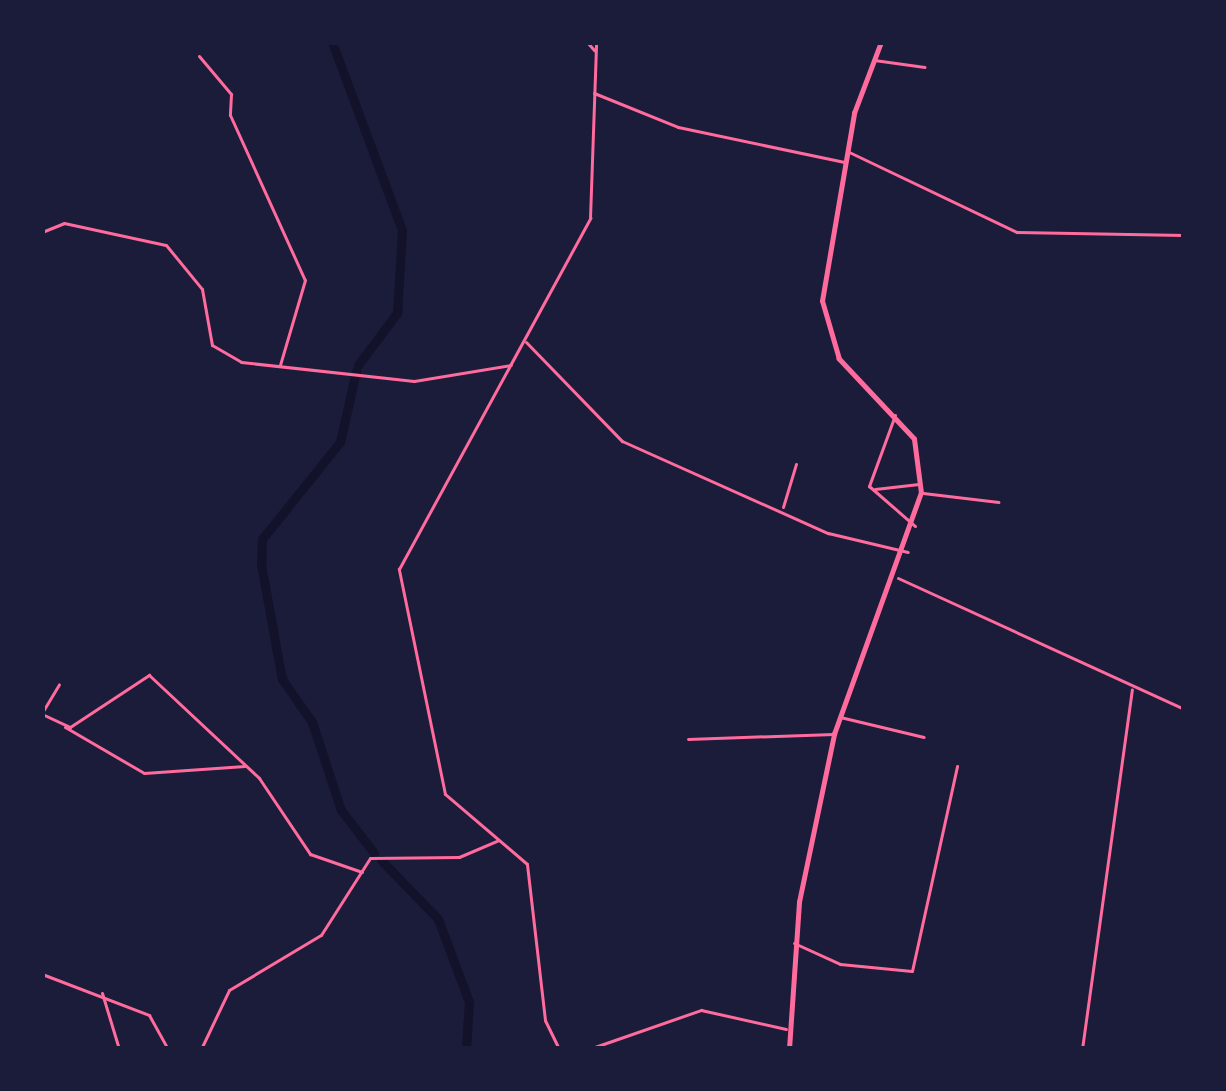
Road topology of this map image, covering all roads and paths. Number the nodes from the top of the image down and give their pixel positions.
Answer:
1 (587, 42) edge
2 (596, 42) edge
3 (881, 42) edge
4 (595, 51) junction
5 (200, 56) dead end
6 (872, 60) junction
7 (925, 67) dead end
8 (592, 93) junction
9 (847, 152) junction
10 (845, 162) junction
11 (42, 232) edge
12 (1184, 236) edge
13 (526, 341) junction
14 (511, 364) junction
15 (279, 368) junction
16 (895, 415) junction
17 (796, 464) dead end
18 (921, 484) junction
19 (872, 489) junction
20 (921, 493) junction
21 (998, 502) dead end
22 (782, 509) junction
23 (915, 526) junction
24 (908, 552) junction
25 (898, 578) junction
26 (59, 684) dead end
27 (1132, 689) junction
28 (1184, 709) edge
29 (42, 713) edge
30 (838, 717) junction
31 (65, 727) junction
32 (834, 734) junction
33 (924, 737) dead end
34 (688, 739) dead end
35 (957, 766) dead end
36 (247, 767) junction
37 (499, 840) junction
38 (362, 872) junction
39 (794, 943) junction
40 (42, 974) edge
41 (101, 992) junction
42 (789, 1029) junction
43 (119, 1049) edge
44 (168, 1049) edge
45 (201, 1049) edge
46 (560, 1049) edge
47 (589, 1049) edge
48 (789, 1049) edge
49 (1082, 1049) edge

1 - 4 street
2 - 4 street
3 - 6 street
4 - 8 street
5 - 15 street
6 - 7 street
6 - 9 street
8 - 10 street
8 - 13 street
9 - 10 street
9 - 12 street
10 - 16 street
11 - 15 street
13 - 14 street
13 - 22 street
14 - 15 street
14 - 37 street
16 - 18 street
16 - 19 street
17 - 22 street
18 - 19 street
18 - 20 street
19 - 23 street
20 - 21 street
20 - 23 street
22 - 24 street
23 - 24 street
24 - 25 street
25 - 27 street
25 - 30 street
26 - 29 street
27 - 28 street
27 - 49 street
29 - 31 street
30 - 32 street
30 - 33 street
31 - 36 street
31 - 36 street
32 - 34 street
32 - 39 street
35 - 39 street
36 - 38 street
37 - 38 street
37 - 46 street
38 - 45 street
39 - 42 street
40 - 41 street
41 - 43 street
41 - 44 street
42 - 47 street
42 - 48 street

